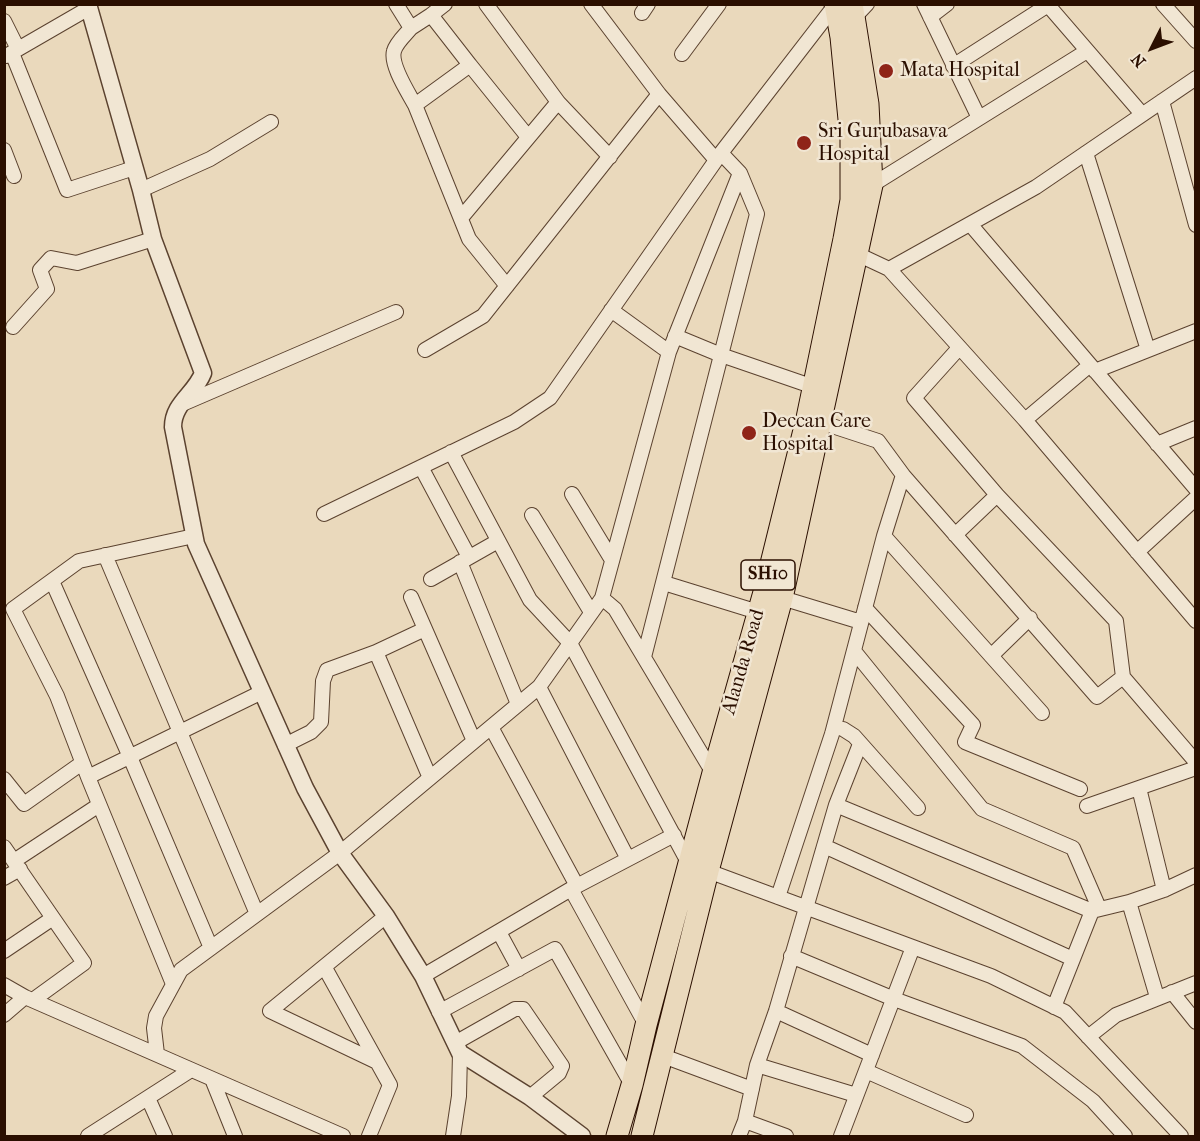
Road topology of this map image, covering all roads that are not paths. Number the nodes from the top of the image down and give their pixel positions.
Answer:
1 (396, 4) edge
2 (445, 4) edge
3 (486, 4) edge
4 (591, 4) edge
5 (719, 4) edge
6 (947, 4) edge
7 (836, 5) edge
8 (1047, 5) edge
9 (1165, 5) edge
10 (88, 6) edge
11 (927, 11) edge
12 (431, 15) junction
13 (853, 15) edge
14 (4, 21) edge
15 (411, 28) junction
16 (1196, 41) edge
17 (1087, 51) junction
18 (11, 53) edge
19 (682, 54) dead end
20 (470, 65) junction
21 (954, 66) junction
22 (1196, 78) edge
23 (659, 94) junction
24 (1162, 101) junction
25 (558, 102) junction
26 (415, 105) junction
27 (1142, 114) junction
28 (979, 118) junction
29 (271, 122) dead end
30 (528, 137) junction
31 (4, 150) edge
32 (1086, 153) junction
33 (610, 157) junction
34 (718, 157) junction
35 (134, 168) junction
36 (740, 173) junction
37 (14, 176) dead end
38 (872, 185) junction
39 (141, 190) junction
40 (460, 218) junction
41 (970, 224) junction
42 (1196, 225) edge
43 (153, 239) junction
44 (851, 247) junction
45 (889, 269) junction
46 (507, 286) junction
47 (611, 310) junction
48 (396, 312) dead end
49 (13, 327) dead end
50 (1196, 331) edge
51 (675, 336) junction
52 (959, 348) junction
53 (425, 350) dead end
54 (1148, 350) junction
55 (669, 352) junction
56 (721, 355) junction
57 (1092, 368) junction
58 (814, 387) junction
59 (179, 405) junction
60 (814, 420) junction
61 (1025, 420) junction
62 (1196, 428) edge
63 (1157, 444) junction
64 (451, 452) junction
65 (420, 467) junction
66 (903, 475) junction
67 (1196, 489) edge
68 (572, 494) dead end
69 (997, 495) junction
70 (1196, 498) edge
71 (324, 514) dead end
72 (532, 515) dead end
73 (955, 535) junction
74 (194, 536) junction
75 (884, 536) junction
76 (498, 541) junction
77 (1137, 552) junction
78 (105, 555) junction
79 (465, 560) junction
80 (612, 560) junction
81 (431, 579) dead end
82 (52, 581) junction
83 (664, 583) junction
84 (411, 597) dead end
85 (602, 598) junction
86 (782, 598) junction
87 (865, 608) junction
88 (591, 612) junction
89 (758, 612) junction
90 (17, 618) junction
91 (1030, 618) junction
92 (1196, 621) edge
93 (861, 622) junction
94 (4, 627) edge
95 (425, 629) junction
96 (570, 643) junction
97 (854, 651) junction
98 (376, 652) junction
99 (991, 656) junction
100 (644, 657) junction
101 (1123, 676) junction
102 (540, 687) junction
103 (262, 692) junction
104 (518, 704) junction
105 (1042, 713) dead end
106 (491, 727) junction
107 (834, 727) junction
108 (180, 732) junction
109 (474, 741) junction
110 (860, 744) junction
111 (285, 745) junction
112 (130, 756) junction
113 (1196, 762) edge
114 (82, 763) junction
115 (1196, 768) edge
116 (713, 773) junction
117 (88, 777) junction
118 (430, 778) junction
119 (4, 779) edge
120 (1139, 788) junction
121 (1080, 789) dead end
122 (99, 805) junction
123 (836, 805) junction
124 (1087, 806) dead end
125 (918, 808) dead end
126 (674, 836) junction
127 (824, 846) junction
128 (4, 847) edge
129 (340, 853) junction
130 (628, 860) junction
131 (17, 865) junction
132 (698, 868) junction
133 (1196, 875) edge
134 (4, 878) edge
135 (574, 888) junction
136 (1164, 890) junction
137 (778, 897) junction
138 (1129, 902) junction
139 (807, 908) junction
140 (1096, 910) junction
141 (257, 914) junction
142 (386, 916) junction
143 (53, 918) junction
144 (500, 932) junction
145 (914, 947) junction
146 (211, 948) junction
147 (4, 951) edge
148 (791, 956) junction
149 (1073, 959) junction
150 (325, 968) junction
151 (519, 969) junction
152 (423, 976) junction
153 (1196, 983) edge
154 (173, 984) junction
155 (4, 985) edge
156 (1172, 992) junction
157 (1157, 997) junction
158 (29, 998) junction
159 (894, 999) junction
160 (1054, 1007) junction
161 (776, 1011) junction
162 (439, 1012) junction
163 (4, 1015) edge
164 (1196, 1022) edge
165 (646, 1025) junction
166 (1088, 1037) junction
167 (457, 1048) junction
168 (157, 1054) junction
169 (872, 1055) junction
170 (663, 1056) junction
171 (377, 1062) junction
172 (757, 1065) junction
173 (191, 1070) junction
174 (866, 1071) junction
175 (212, 1079) junction
176 (632, 1085) junction
177 (752, 1089) junction
178 (856, 1095) junction
179 (530, 1097) junction
180 (148, 1098) junction
181 (966, 1115) dead end
182 (745, 1121) junction
183 (112, 1130) edge
184 (88, 1137) edge
185 (165, 1137) edge
186 (235, 1137) edge
187 (343, 1137) edge
188 (369, 1137) edge
189 (453, 1137) edge
190 (582, 1137) edge
191 (617, 1137) edge
192 (642, 1137) edge
193 (739, 1137) edge
194 (786, 1137) edge
195 (841, 1137) edge
196 (1125, 1137) edge
197 (1181, 1137) edge

1 - 15 street
2 - 12 street
3 - 25 street
4 - 23 street
5 - 19 street
6 - 11 street
7 - 13 main road, Alanda Road / SH10
7 - 34 street
8 - 17 street
8 - 21 street
9 - 16 street
10 - 18 street
10 - 35 street
11 - 21 street
12 - 15 street
12 - 20 street
13 - 38 main road, Alanda Road / SH10
13 - 44 main road, Alanda Road / SH10
14 - 18 street
15 - 26 street
17 - 27 street
17 - 28 street
18 - 35 street
20 - 26 street
20 - 30 street
21 - 28 street
22 - 24 street
23 - 33 street
23 - 34 street
24 - 27 street
24 - 42 street
25 - 30 street
25 - 33 street
26 - 40 street
27 - 32 street
28 - 38 street
29 - 39 street
30 - 40 street
31 - 37 street
32 - 41 street
32 - 54 street
33 - 46 street
34 - 36 street
34 - 47 street
35 - 39 street
36 - 51 street
36 - 56 street
38 - 44 main road, Alanda Road / SH10
39 - 43 street
40 - 46 street
41 - 45 street
41 - 57 street
43 - 49 street
43 - 59 street
44 - 45 street
44 - 58 main road, Alanda Road / SH10
44 - 60 main road, Alanda Road / SH10
45 - 52 street
46 - 53 street
47 - 55 street
47 - 64 street
48 - 59 street
50 - 54 street
51 - 55 street
51 - 56 street
52 - 61 street
52 - 69 street
54 - 57 street
55 - 80 street
56 - 58 street
56 - 83 street
57 - 61 street
57 - 63 street
58 - 60 main road, Alanda Road / SH10
59 - 74 street
60 - 66 street
60 - 86 main road, Alanda Road / SH10
60 - 89 main road, Alanda Road / SH10
61 - 77 street
62 - 63 street
63 - 67 street
64 - 65 street
64 - 76 street
65 - 71 street
65 - 79 street
66 - 73 street
66 - 75 street
68 - 80 street
69 - 73 street
69 - 101 street
70 - 77 street
72 - 88 street
73 - 91 street
74 - 78 street
74 - 103 street
75 - 87 street
75 - 99 street
76 - 79 street
76 - 96 street
77 - 92 street
78 - 82 street
78 - 108 street
79 - 81 street
79 - 104 street
80 - 85 street
82 - 90 street
82 - 112 street
83 - 89 street
83 - 100 street
84 - 95 street
85 - 88 street
85 - 100 street
86 - 93 street
86 - 132 main road, Alanda Road / SH10
87 - 93 street
87 - 121 street
88 - 96 street
89 - 116 main road, Alanda Road / SH10
90 - 94 street
90 - 114 street
91 - 99 street
91 - 101 street
93 - 97 street
95 - 98 street
95 - 109 street
96 - 102 street
96 - 126 street
97 - 107 street
97 - 140 street
98 - 111 street
98 - 118 street
99 - 105 street
100 - 116 street
101 - 113 street
102 - 104 street
102 - 130 street
103 - 108 street
103 - 111 street
104 - 106 street
106 - 109 street
106 - 135 street
107 - 110 street
107 - 137 street
108 - 112 street
108 - 141 street
109 - 118 street
110 - 123 street
110 - 125 street
111 - 129 street
112 - 117 street
112 - 146 street
114 - 117 street
114 - 119 street
115 - 120 street
116 - 132 main road, Alanda Road / SH10
117 - 122 street
118 - 129 street
120 - 124 street
120 - 136 street
122 - 131 street
122 - 154 street
123 - 127 street
123 - 140 street
126 - 130 street
126 - 132 street
127 - 139 street
127 - 149 street
128 - 131 street
129 - 141 street
129 - 142 street
130 - 135 street
131 - 134 street
131 - 143 street
132 - 137 street
132 - 165 main road, Alanda Road / SH10
132 - 170 main road, Alanda Road / SH10
133 - 136 street
135 - 144 street
135 - 165 street
136 - 138 street
137 - 139 street
138 - 140 street
138 - 157 street
139 - 145 street
139 - 148 street
140 - 149 street
141 - 146 street
142 - 150 street
142 - 152 street
143 - 147 street
143 - 158 street
144 - 151 street
144 - 152 street
145 - 159 street
145 - 160 street
146 - 154 street
148 - 159 street
148 - 161 street
149 - 160 street
150 - 171 street
150 - 171 street
151 - 162 street
151 - 176 street
152 - 162 street
153 - 156 street
154 - 168 street
155 - 158 street
156 - 157 street
156 - 164 street
157 - 166 street
158 - 163 street
158 - 168 street
159 - 169 street
159 - 196 street
160 - 166 street
161 - 169 street
161 - 172 street
162 - 167 street
165 - 176 main road, Alanda Road / SH10
166 - 197 street
167 - 179 street
167 - 179 street
167 - 189 street
168 - 173 street
169 - 174 street
170 - 177 street
170 - 192 main road, Alanda Road / SH10
171 - 188 street
172 - 177 street
172 - 178 street
173 - 175 street
173 - 180 street
174 - 178 street
174 - 181 street
175 - 186 street
175 - 187 street
176 - 191 main road, Alanda Road / SH10
177 - 182 street
178 - 195 street
179 - 190 street
180 - 183 street
180 - 185 street
182 - 193 street
182 - 194 street
183 - 184 street

